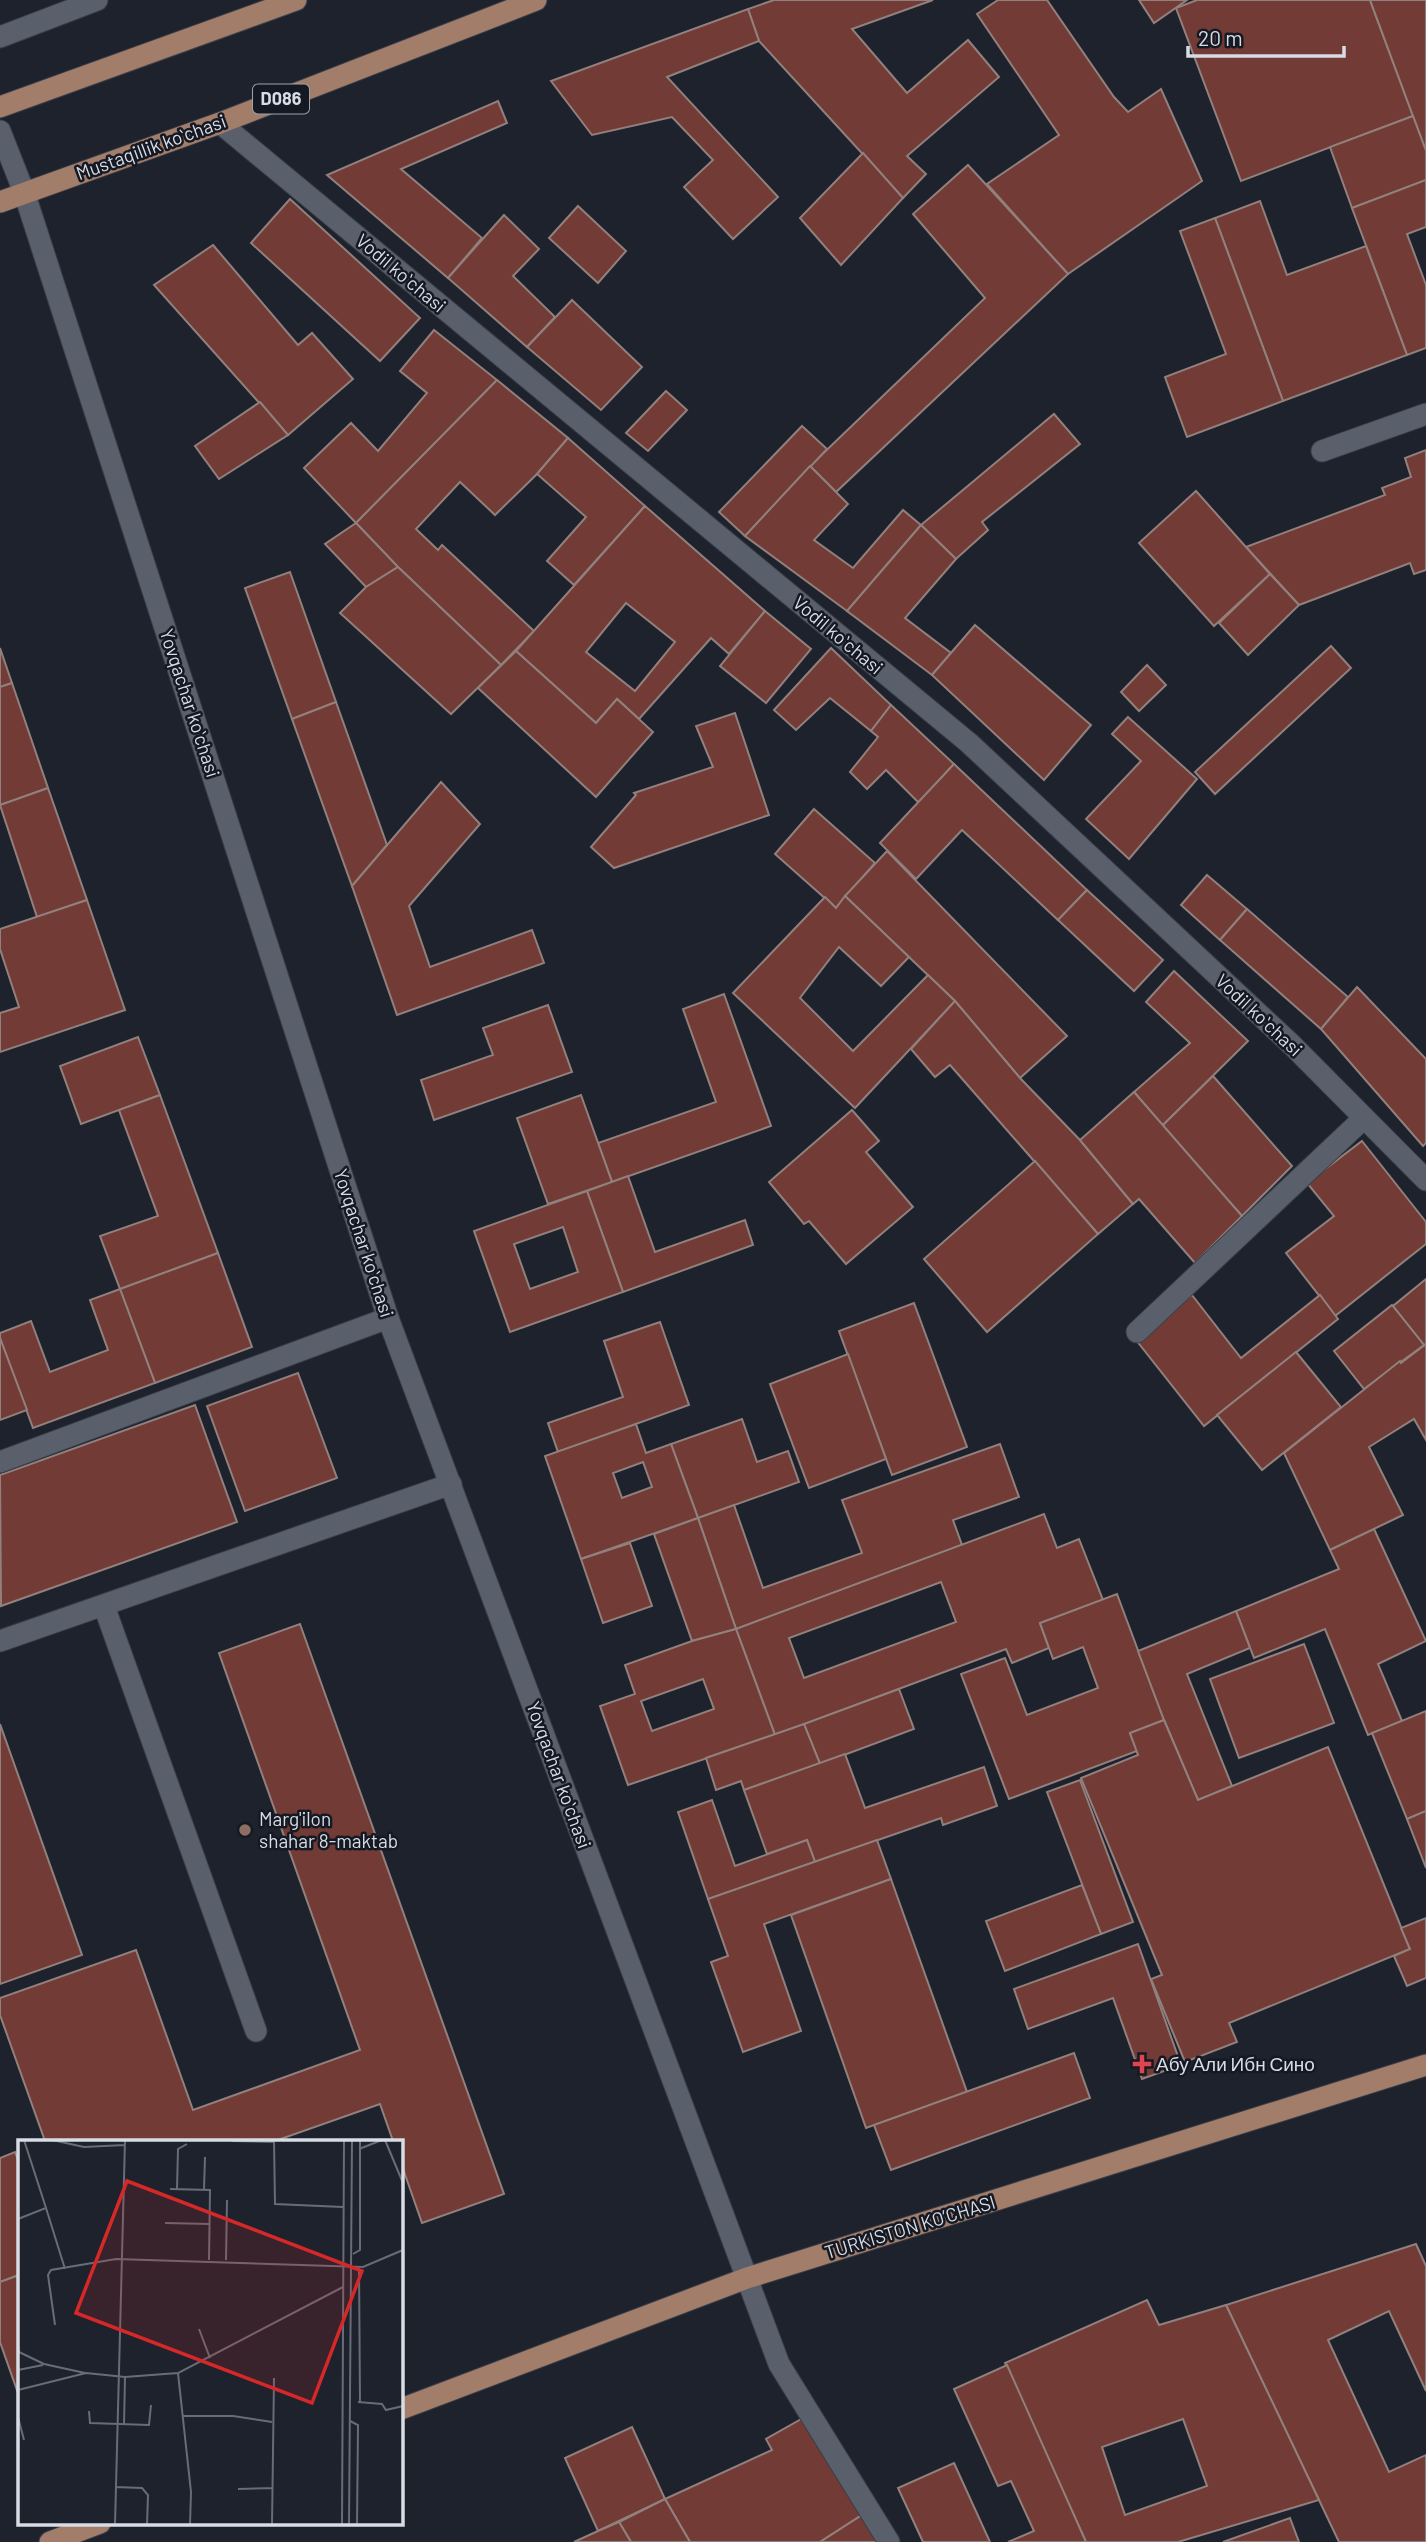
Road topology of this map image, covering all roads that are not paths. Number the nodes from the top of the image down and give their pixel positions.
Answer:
1 (97, 0) edge
2 (296, 0) edge
3 (536, 0) edge
4 (0, 37) edge
5 (0, 107) edge
6 (220, 123) junction
7 (0, 131) edge
8 (24, 192) junction
9 (0, 202) edge
10 (1426, 414) edge
11 (1322, 451) dead end
12 (1364, 1118) junction
13 (1426, 1180) edge
14 (388, 1318) junction
15 (1137, 1332) dead end
16 (0, 1462) edge
17 (451, 1484) junction
18 (104, 1606) junction
19 (0, 1642) edge
20 (256, 2031) dead end
21 (1426, 2065) edge
22 (747, 2278) junction
23 (402, 2409) edge
24 (97, 2524) edge
25 (50, 2542) edge
26 (889, 2542) edge

1 - 4 street
2 - 5 main road
3 - 6 main road, Mustaqillik koʻchasi / D086
6 - 8 main road, Mustaqillik koʻchasi / D086
6 - 12 street, Vodil koʻchasi
7 - 8 street, Yovqachar koʻchasi
8 - 9 main road, Mustaqillik koʻchasi / D086
8 - 14 street, Yovqachar koʻchasi
10 - 11 street
12 - 13 street, Vodil koʻchasi
12 - 15 street
14 - 16 street
14 - 17 street, Yovqachar koʻchasi
17 - 18 street
17 - 22 street, Yovqachar koʻchasi
18 - 19 street
18 - 20 street
21 - 22 main road, TURKISTON KO’CHASI
22 - 23 main road, TURKISTON KO’CHASI
22 - 26 street, Yovqachar koʻchasi
24 - 25 main road

